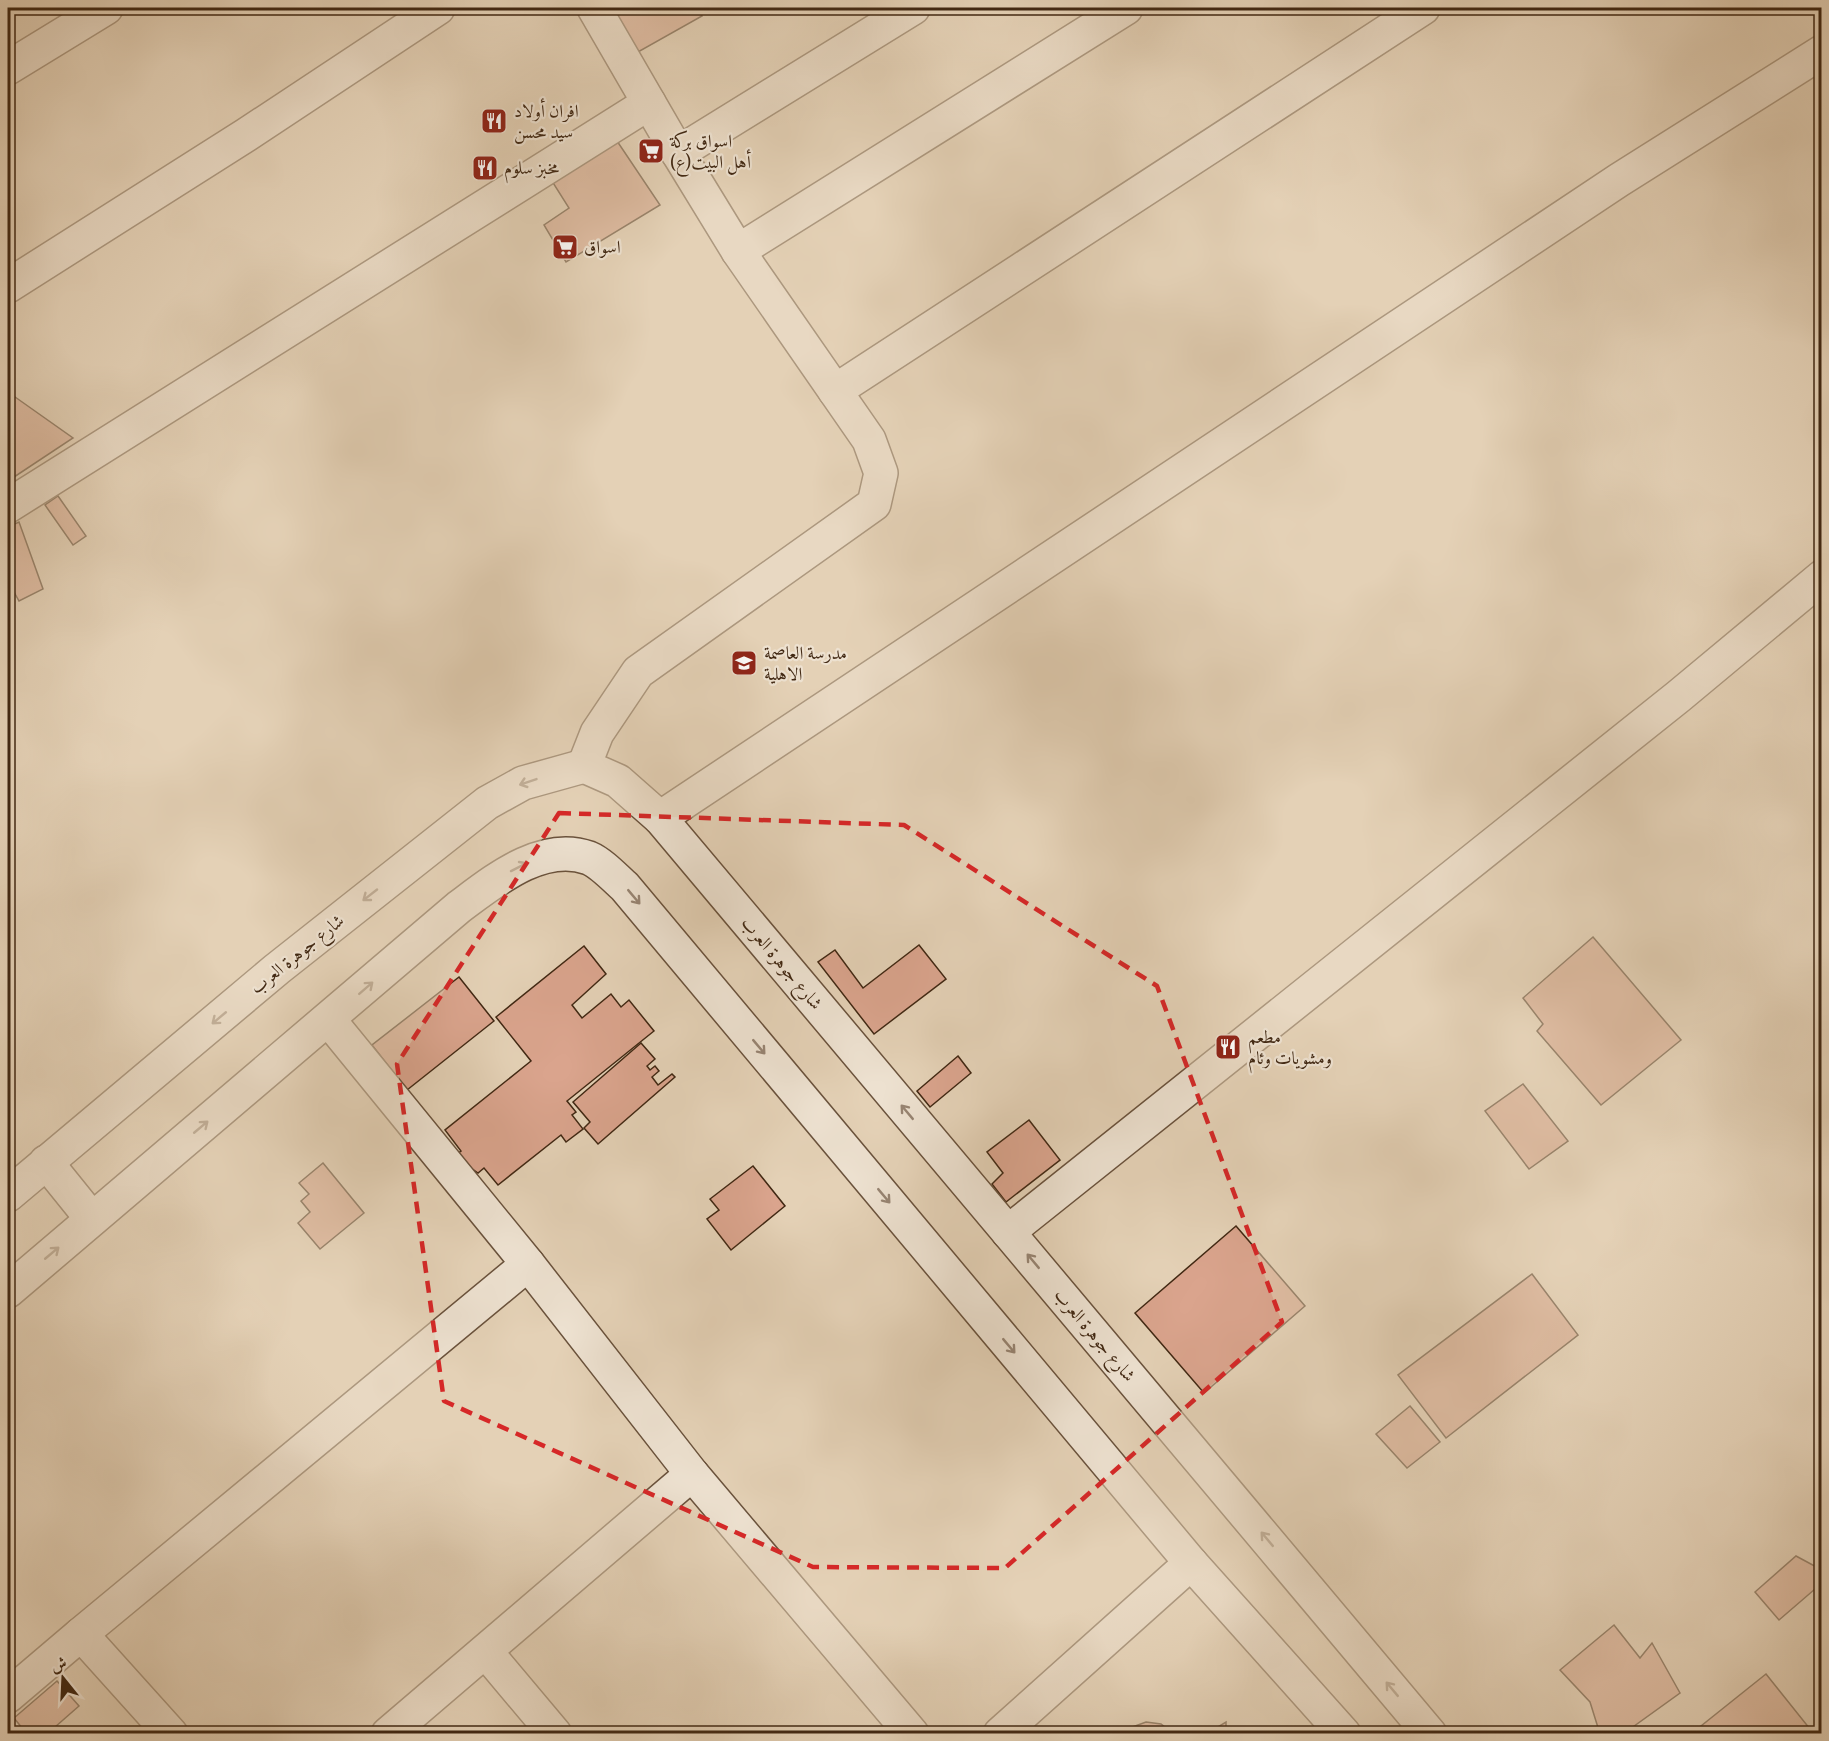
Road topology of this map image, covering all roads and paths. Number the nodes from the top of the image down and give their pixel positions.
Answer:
1 (106, 8) edge
2 (438, 8) edge
3 (594, 8) edge
4 (913, 8) edge
5 (1126, 8) edge
6 (1423, 8) edge
7 (1821, 52) edge
8 (8, 68) edge
9 (649, 103) junction
10 (678, 153) junction
11 (738, 251) junction
12 (8, 286) edge
13 (835, 391) junction
14 (8, 506) edge
15 (1821, 578) edge
16 (584, 766) junction
17 (660, 818) junction
18 (329, 1020) junction
19 (46, 1162) junction
20 (8, 1195) edge
21 (93, 1219) junction
22 (1008, 1232) junction
23 (528, 1264) junction
24 (8, 1291) edge
25 (692, 1473) junction
26 (1191, 1563) junction
27 (81, 1634) junction
28 (486, 1652) junction
29 (8, 1696) edge
30 (171, 1734) edge
31 (388, 1734) edge
32 (555, 1734) edge
33 (912, 1734) edge
34 (999, 1734) edge
35 (1344, 1734) edge
36 (1430, 1734) edge

1 - 8 street
2 - 12 street
3 - 9 street
4 - 10 street
5 - 11 street
6 - 13 street
7 - 17 street
9 - 10 street
9 - 14 street
10 - 11 street
11 - 13 street
13 - 16 street
15 - 22 street
16 - 17 street, شارع جوهرة العرب
16 -> 19 street, شارع جوهرة العرب
22 -> 17 street, شارع جوهرة العرب
21 -> 18 street
18 - 23 street
18 -> 26 street
19 - 20 street, شارع جوهرة العرب
19 - 21 street
24 -> 21 street
36 -> 22 street, شارع جوهرة العرب
23 - 25 street
23 - 27 street
25 - 28 street
25 - 33 street
26 - 34 street
26 - 35 street
27 - 29 street
27 - 30 street
28 - 31 street
28 - 32 street

